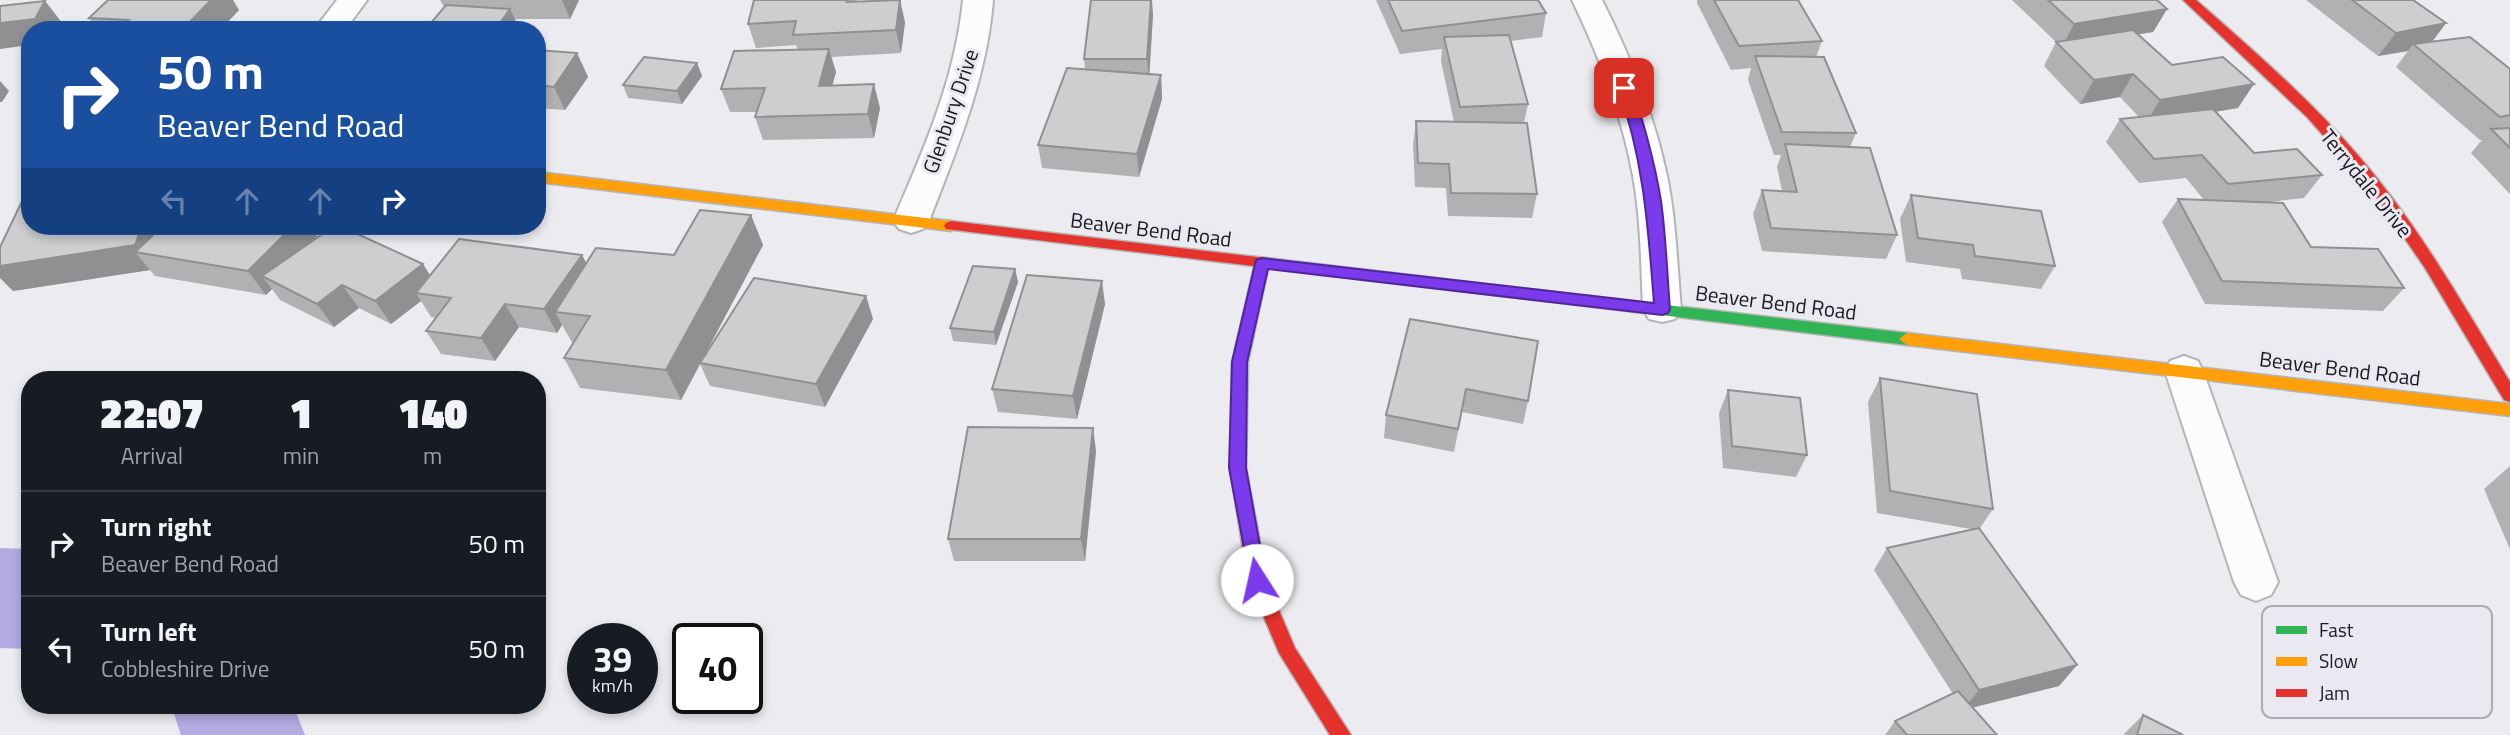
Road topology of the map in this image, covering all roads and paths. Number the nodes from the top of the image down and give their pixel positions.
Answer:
1 (352, 0) edge
2 (978, 0) edge
3 (1587, 0) edge
4 (2189, 0) edge
5 (336, 21) edge
6 (546, 178) edge
7 (911, 221) junction
8 (1262, 263) junction
9 (1662, 309) junction
10 (2184, 371) junction
11 (2510, 396) edge
12 (2510, 410) edge
13 (2256, 582) dead end
14 (1341, 735) edge

1 - 5 street
2 - 7 street, Glenbury Drive
3 - 9 street
4 - 11 street, Terrydale Drive
6 - 7 street, Beaver Bend Road
7 - 8 street, Beaver Bend Road
8 - 9 street, Beaver Bend Road
8 - 14 street
9 - 10 street, Beaver Bend Road
10 - 12 street, Beaver Bend Road
10 - 13 street

